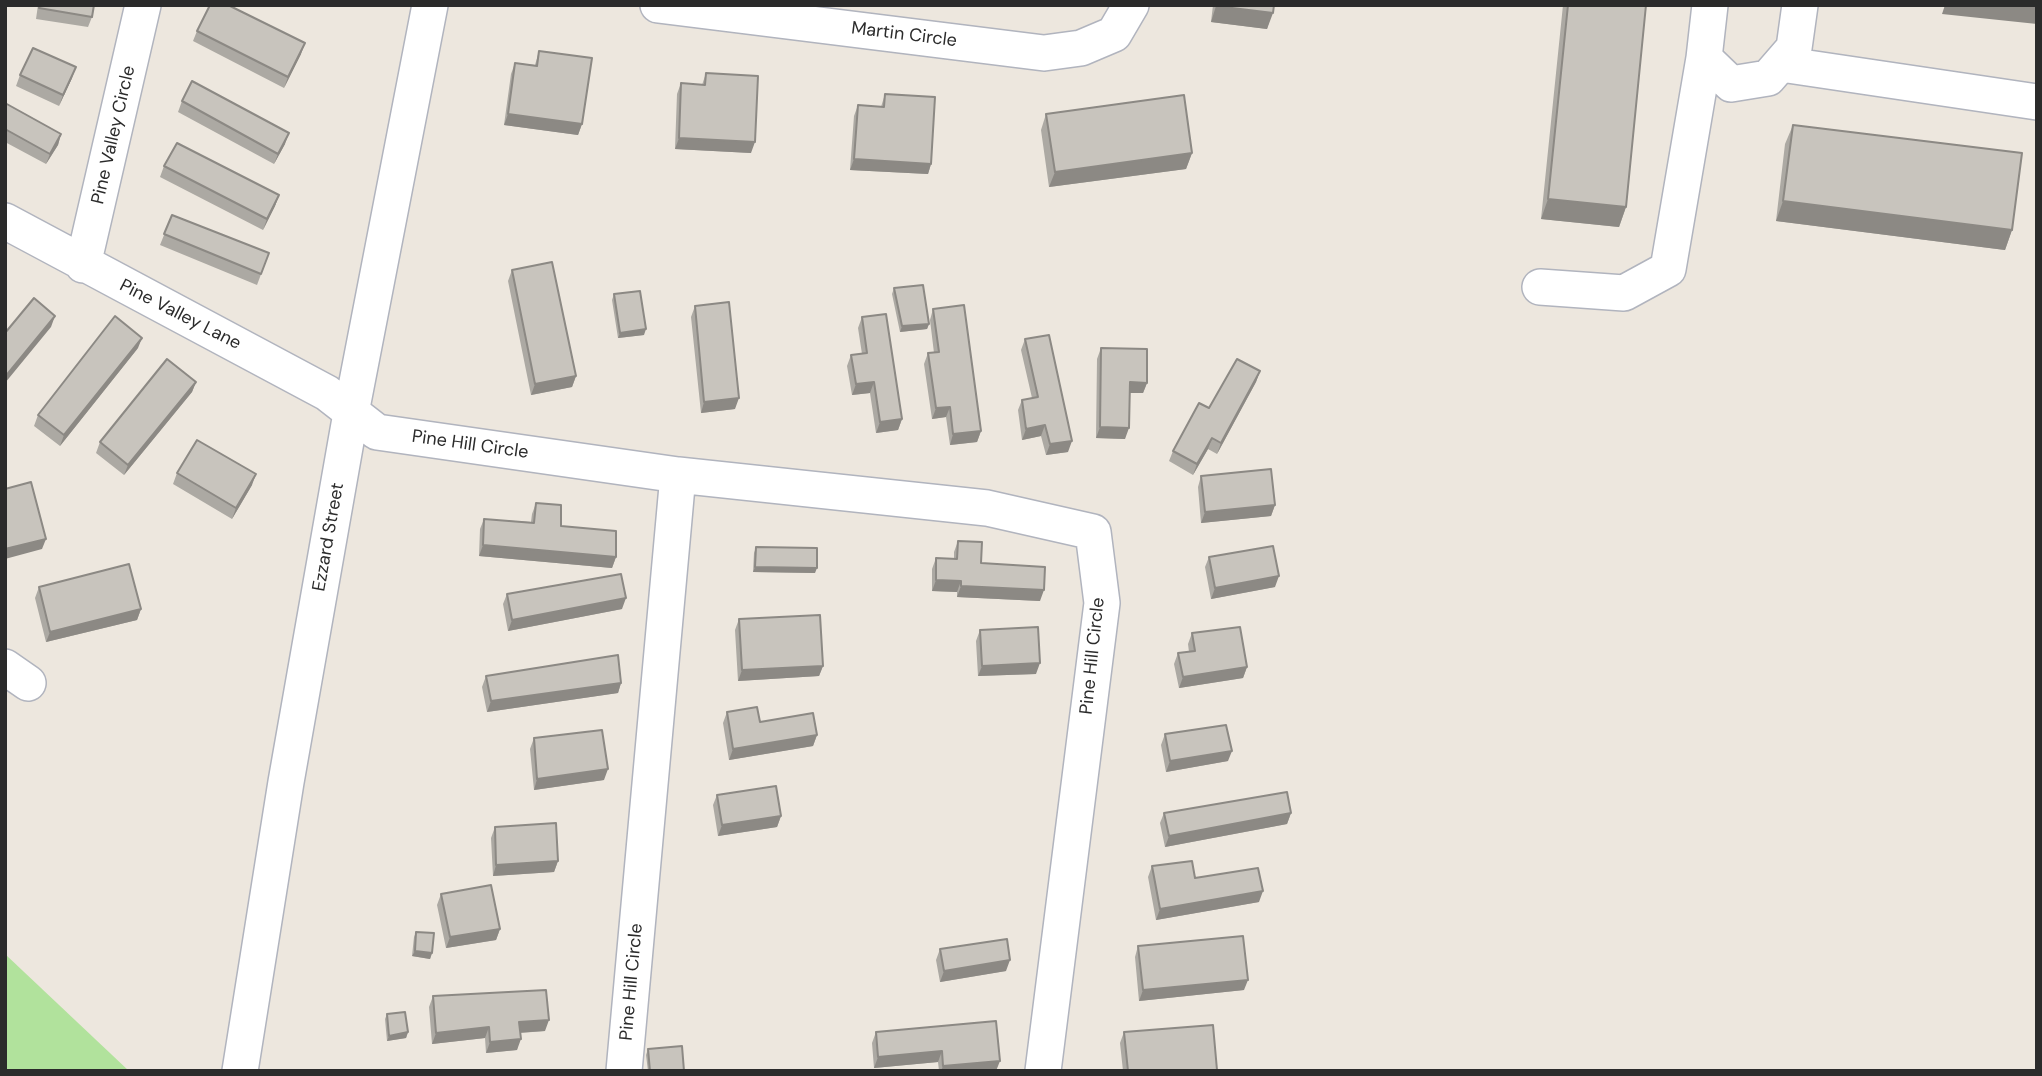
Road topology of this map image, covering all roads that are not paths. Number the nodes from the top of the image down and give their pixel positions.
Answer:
1 (143, 5) edge
2 (430, 5) edge
3 (658, 5) edge
4 (1131, 5) edge
5 (1710, 5) edge
6 (1800, 5) edge
7 (1704, 58) junction
8 (1781, 64) junction
9 (2037, 102) edge
10 (5, 221) edge
11 (83, 265) junction
12 (1540, 287) dead end
13 (351, 413) junction
14 (678, 475) junction
15 (240, 1071) edge
16 (624, 1071) edge
17 (1043, 1071) edge

1 - 11 street, Pine Valley Circle
2 - 13 street, Ezzard Street
3 - 4 street, Martin Circle
5 - 7 street
6 - 8 street
7 - 8 street
7 - 12 street
8 - 9 street
10 - 11 street, Pine Valley Lane
11 - 13 street, Pine Valley Lane
13 - 14 street, Pine Hill Circle
13 - 15 street, Ezzard Street
14 - 16 street, Pine Hill Circle
14 - 17 street, Pine Hill Circle

